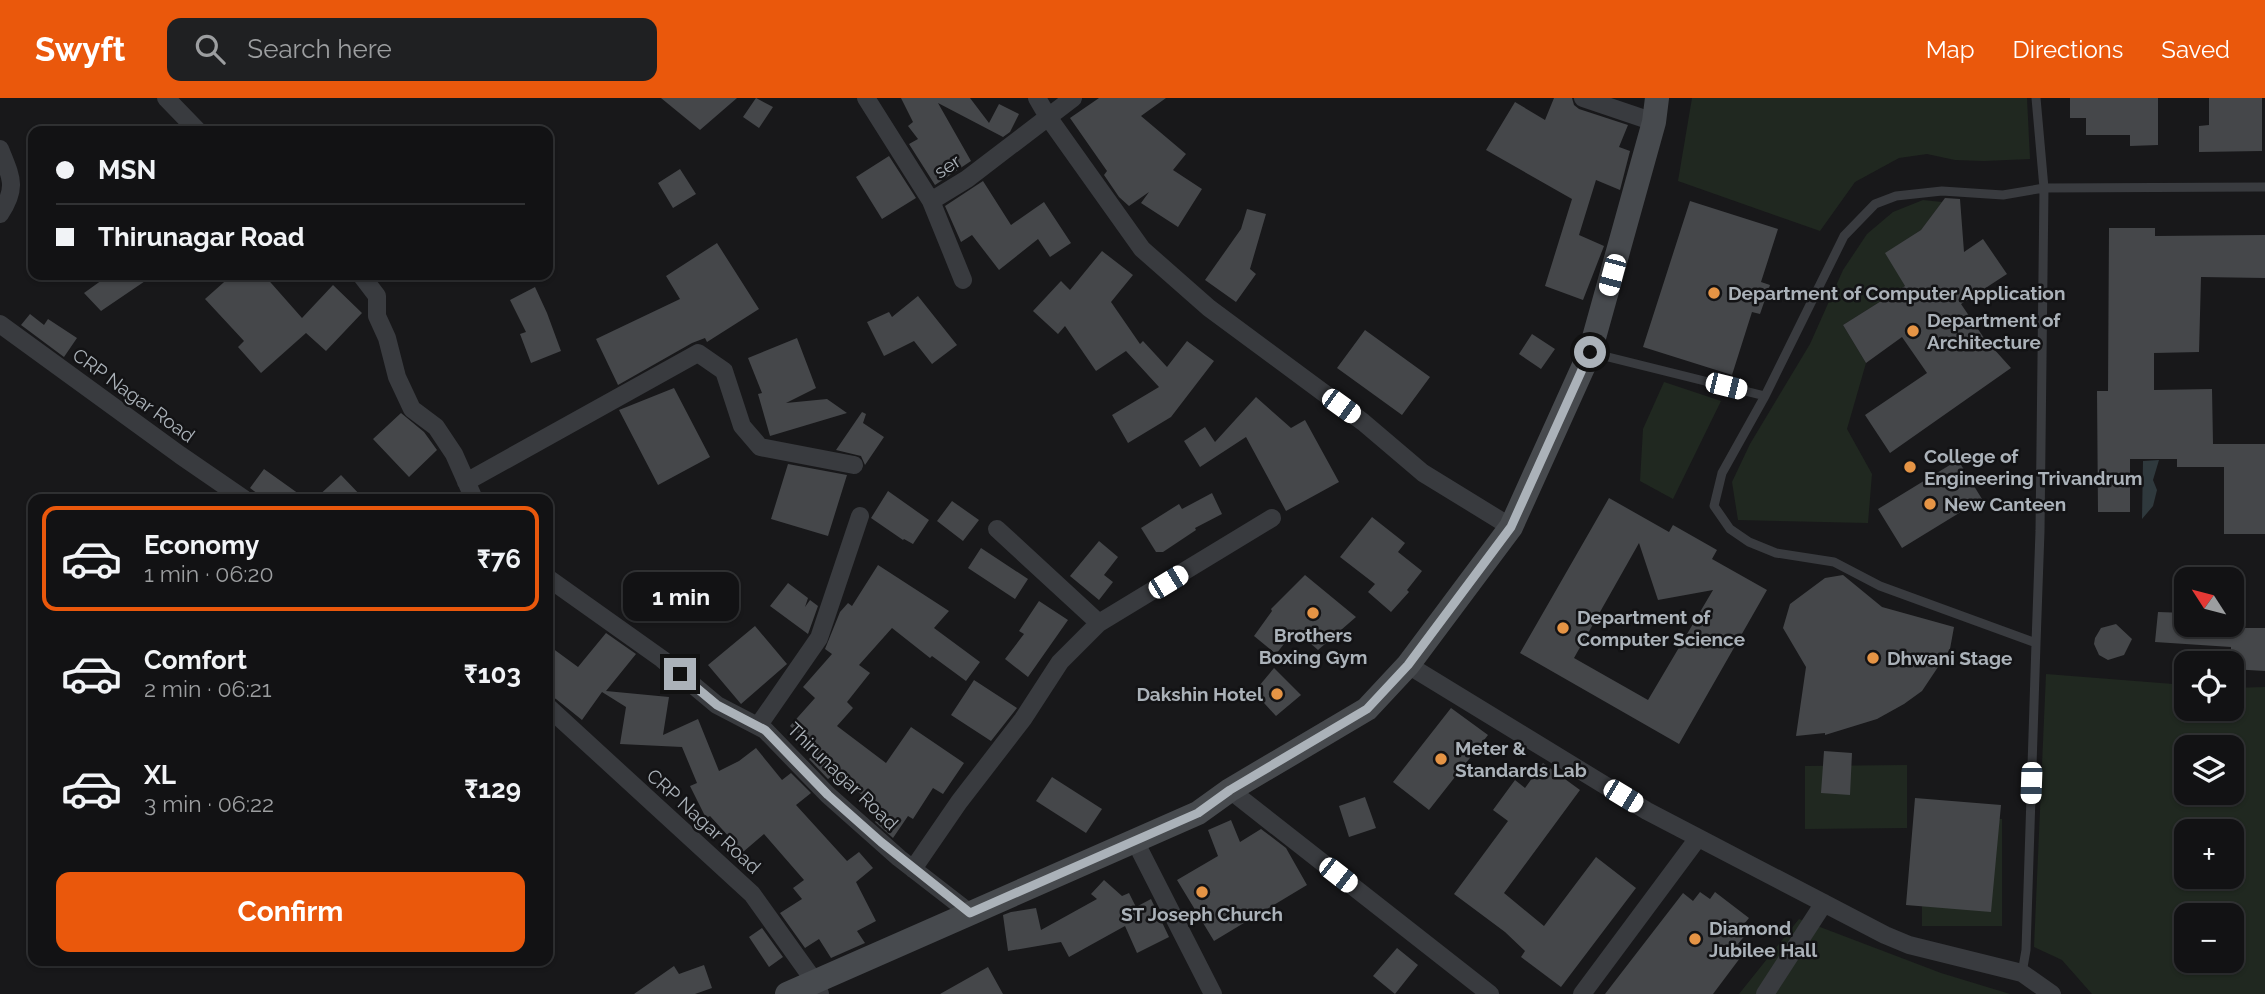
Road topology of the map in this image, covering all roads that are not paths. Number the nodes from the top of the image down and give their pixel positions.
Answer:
1 (166, 98) edge
2 (866, 98) edge
3 (1037, 98) edge
4 (1073, 98) edge
5 (1583, 98) edge
6 (2036, 98) edge
7 (1655, 110) edge
8 (1048, 117) junction
9 (193, 126) edge
10 (0, 149) edge
11 (2265, 187) edge
12 (2044, 188) junction
13 (931, 201) junction
14 (0, 214) edge
15 (365, 280) edge
16 (963, 280) dead end
17 (0, 324) edge
18 (1590, 352) junction
19 (1765, 396) junction
20 (855, 465) dead end
21 (470, 491) edge
22 (237, 494) edge
23 (860, 516) dead end
24 (1272, 518) dead end
25 (1511, 527) junction
26 (997, 529) dead end
27 (553, 582) edge
28 (1099, 622) junction
29 (2036, 643) junction
30 (1408, 665) junction
31 (553, 712) edge
32 (758, 726) junction
33 (1230, 790) junction
34 (1698, 838) junction
35 (1135, 841) junction
36 (913, 869) junction
37 (1824, 903) junction
38 (970, 913) junction
39 (2022, 973) junction
40 (818, 988) edge
41 (787, 994) edge
42 (1213, 994) edge
43 (1490, 994) edge
44 (1582, 994) edge
45 (1765, 994) edge
46 (2052, 994) edge

1 - 9 street
2 - 13 street, ser
3 - 8 street
4 - 8 street, ser
5 - 7 street
6 - 12 lane
7 - 18 main road
8 - 13 street, ser
8 - 25 street
10 - 14 street
11 - 12 lane
12 - 19 lane
12 - 29 lane
13 - 16 street
15 - 21 street
17 - 22 street, CRP Nagar Road
18 - 19 lane
18 - 25 main road
19 - 29 lane
20 - 21 street
23 - 32 street
24 - 28 street
25 - 30 main road
26 - 28 street
27 - 32 street, Thirunagar Road
28 - 36 street
29 - 39 lane
30 - 33 main road
30 - 34 street
31 - 40 street, CRP Nagar Road
32 - 36 street, Thirunagar Road
33 - 35 main road
33 - 43 street
34 - 37 street
34 - 44 street
35 - 38 main road
35 - 42 street
36 - 38 street, Thirunagar Road
37 - 39 street
37 - 45 street
38 - 40 main road
39 - 46 street
40 - 41 main road

